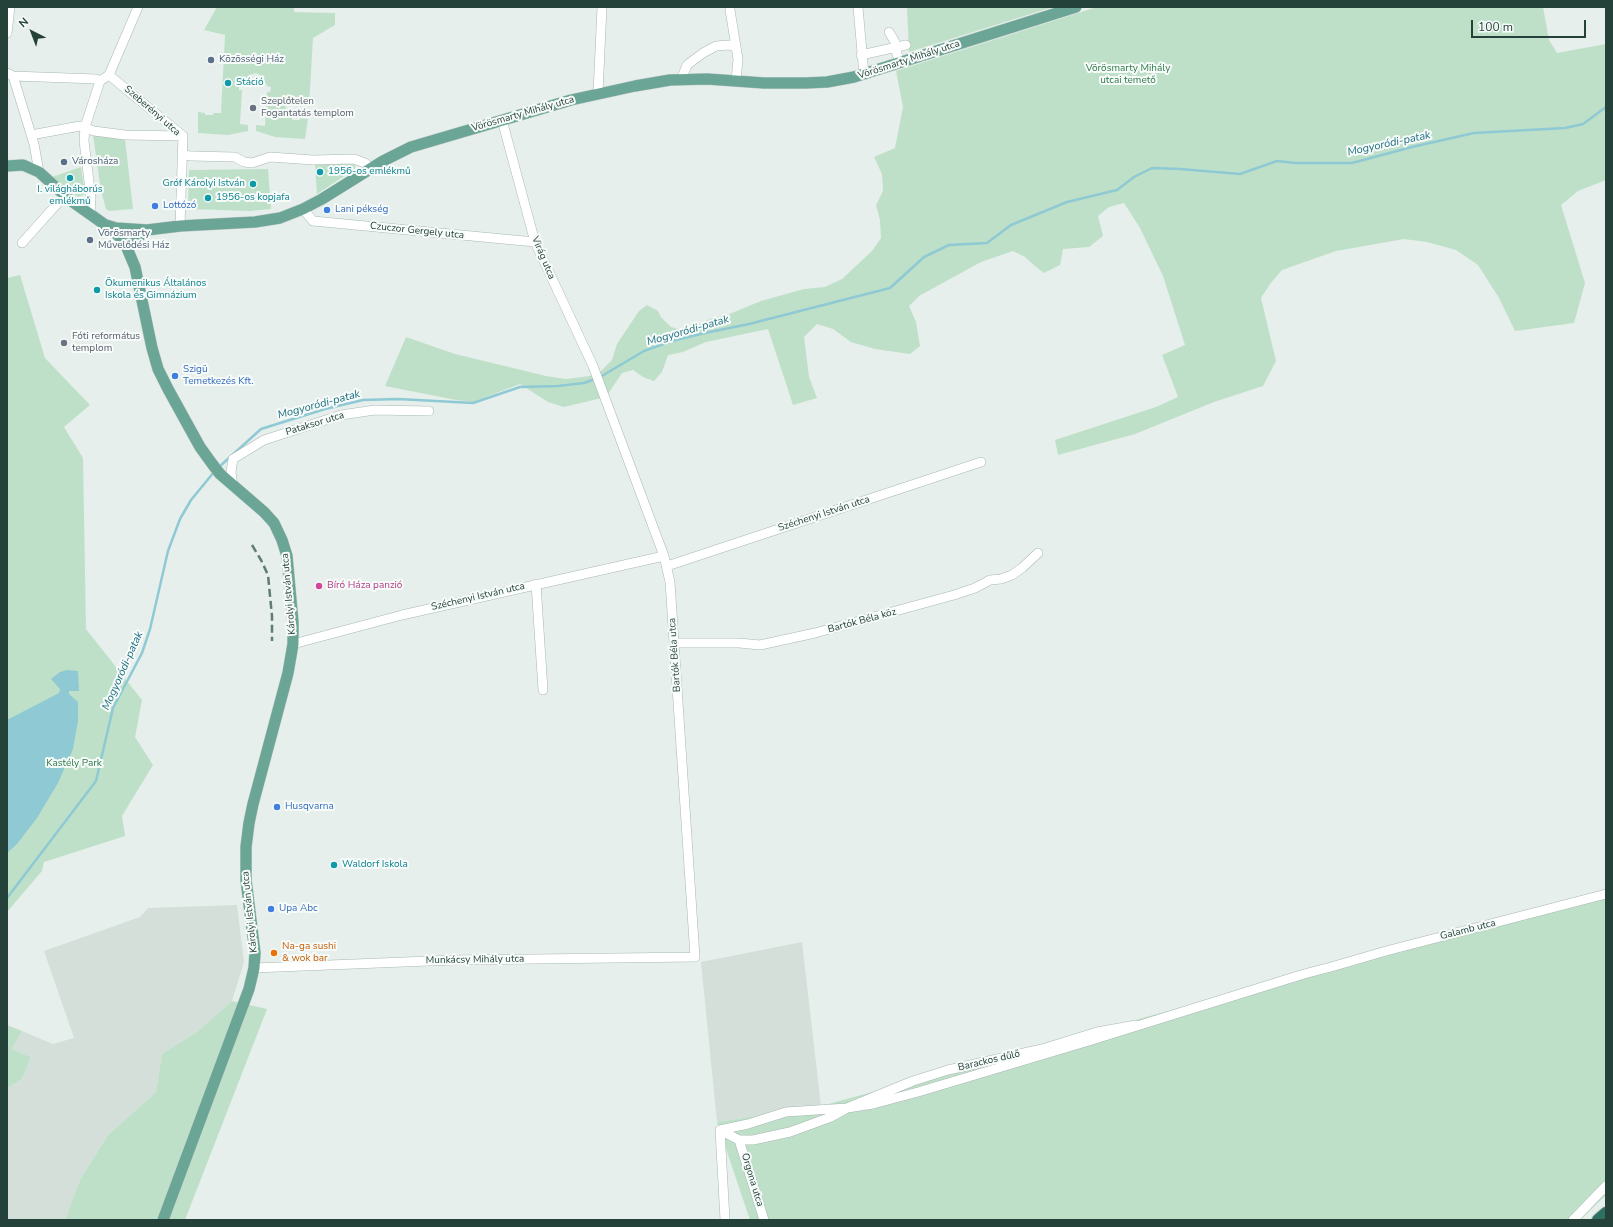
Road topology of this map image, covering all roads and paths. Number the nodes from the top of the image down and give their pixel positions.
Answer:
1 (10, 7) edge
2 (138, 7) edge
3 (602, 7) edge
4 (858, 7) edge
5 (1076, 7) edge
6 (730, 10) dead end
7 (888, 32) dead end
8 (7, 33) edge
9 (906, 45) dead end
10 (736, 46) junction
11 (896, 47) junction
12 (861, 55) junction
13 (900, 63) junction
14 (10, 74) edge
15 (864, 74) junction
16 (109, 75) junction
17 (681, 80) junction
18 (100, 81) junction
19 (736, 81) junction
20 (598, 93) junction
21 (502, 120) junction
22 (85, 127) junction
23 (31, 135) junction
24 (183, 136) junction
25 (182, 154) junction
26 (7, 166) edge
27 (370, 168) junction
28 (39, 172) junction
29 (65, 195) junction
30 (303, 209) junction
31 (90, 215) junction
32 (106, 225) junction
33 (180, 226) junction
34 (141, 233) junction
35 (124, 242) junction
36 (535, 242) junction
37 (22, 244) dead end
38 (131, 256) junction
39 (593, 366) joint
40 (429, 411) dead end
41 (981, 462) dead end
42 (233, 486) junction
43 (1038, 553) dead end
44 (664, 556) junction
45 (667, 566) junction
46 (536, 584) junction
47 (674, 643) junction
48 (293, 644) junction
49 (543, 690) dead end
50 (1606, 894) edge
51 (695, 957) joint
52 (1331, 967) joint
53 (254, 968) junction
54 (847, 1108) junction
55 (720, 1130) junction
56 (739, 1140) junction
57 (1606, 1186) edge
58 (1606, 1213) edge
59 (163, 1220) edge
60 (725, 1220) edge
61 (764, 1220) edge
62 (1573, 1220) edge
63 (1598, 1220) edge

1 - 8 street
2 - 16 street
3 - 20 street
4 - 12 street
5 - 13 main road, Vörösmarty Mihály utca
6 - 10 street
7 - 11 street
9 - 11 street
10 - 17 street
10 - 19 street
11 - 12 street
11 - 13 street
12 - 15 street
13 - 15 main road, Vörösmarty Mihály utca
14 - 18 street
14 - 23 street
15 - 19 main road, Vörösmarty Mihály utca
16 - 18 street
16 - 24 street, Szeberényi utca
17 - 19 main road, Vörösmarty Mihály utca
17 - 20 main road, Vörösmarty Mihály utca
18 - 22 street
20 - 21 main road, Vörösmarty Mihály utca
21 - 27 main road, Vörösmarty Mihály utca
21 - 36 street, Virág utca
22 - 23 street
22 - 24 street
22 - 31 street
23 - 28 street
24 - 25 street, Szeberényi utca
25 - 27 street
25 - 33 street, Szeberényi utca
26 - 28 main road
27 - 30 main road, Vörösmarty Mihály utca
28 - 29 main road
29 - 31 main road
29 - 37 street
30 - 33 main road, Vörösmarty Mihály utca
30 - 36 street, Czuczor Gergely utca
31 - 32 main road
32 - 34 main road
32 - 35 main road
33 - 34 main road, Vörösmarty Mihály utca
34 - 35 main road
34 - 38 main road
35 - 38 main road, Károlyi István utca
36 - 39 street, Virág utca
38 - 42 main road, Károlyi István utca
39 - 44 street, Bartók Béla utca
40 - 42 street, Pataksor utca
41 - 45 street, Széchenyi István utca
42 - 48 main road, Károlyi István utca
43 - 47 street, Bartók Béla köz
44 - 45 street, Bartók Béla utca
44 - 46 street, Széchenyi István utca
45 - 47 street, Bartók Béla utca
46 - 48 street, Széchenyi István utca
46 - 49 street
47 - 51 street, Bartók Béla utca
48 - 53 main road, Károlyi István utca
50 - 52 street, Galamb utca
51 - 53 street, Munkácsy Mihály utca
52 - 54 street, Barackos dűlő
53 - 59 main road, Károlyi István utca
54 - 55 street, Barackos dűlő
54 - 56 street, Barackos dűlő
55 - 56 street
55 - 60 street
56 - 61 street, Orgona utca
57 - 62 street
58 - 63 highway

